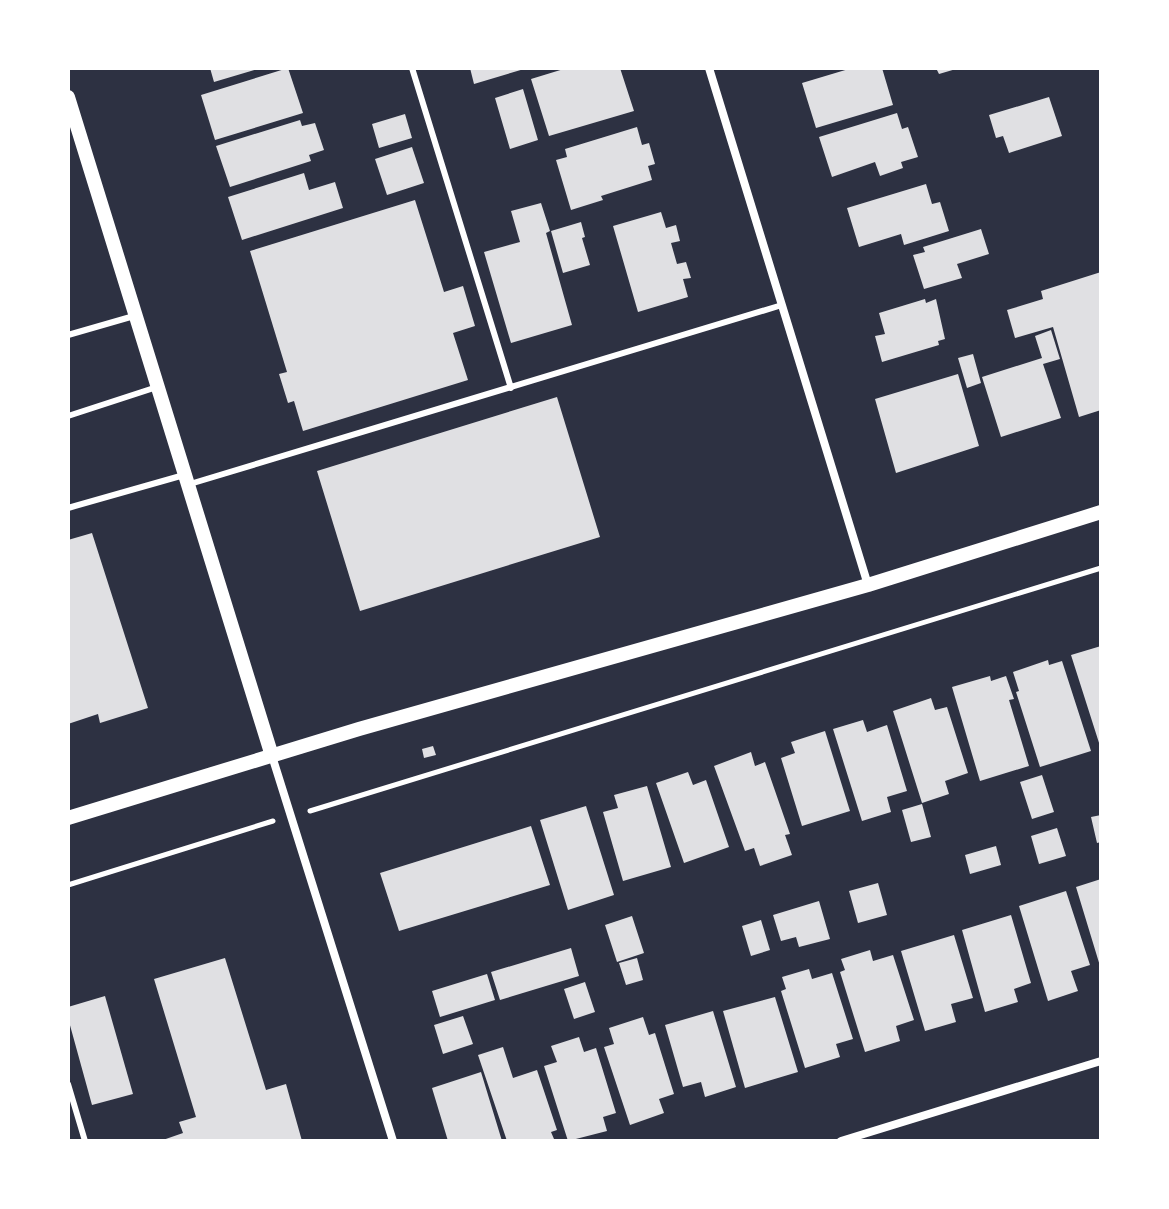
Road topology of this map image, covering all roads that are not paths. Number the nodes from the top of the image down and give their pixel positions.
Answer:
1 (412, 68) edge
2 (709, 68) edge
3 (68, 97) edge
4 (782, 305) junction
5 (135, 316) junction
6 (68, 335) edge
7 (157, 387) junction
8 (511, 388) junction
9 (68, 416) edge
10 (185, 480) junction
11 (68, 508) edge
12 (1101, 512) edge
13 (868, 585) junction
14 (272, 756) junction
15 (68, 818) edge
16 (1101, 1061) edge
17 (68, 1084) edge
18 (85, 1141) edge
19 (393, 1141) edge
20 (841, 1141) edge

1 - 8 lane
2 - 4 street
3 - 5 street
4 - 8 lane
4 - 13 street
5 - 6 lane
5 - 7 street
7 - 9 lane
7 - 10 street
8 - 10 lane
10 - 11 lane
10 - 14 street
12 - 13 street
13 - 14 street
14 - 15 street
14 - 19 street
16 - 20 street
17 - 18 lane

